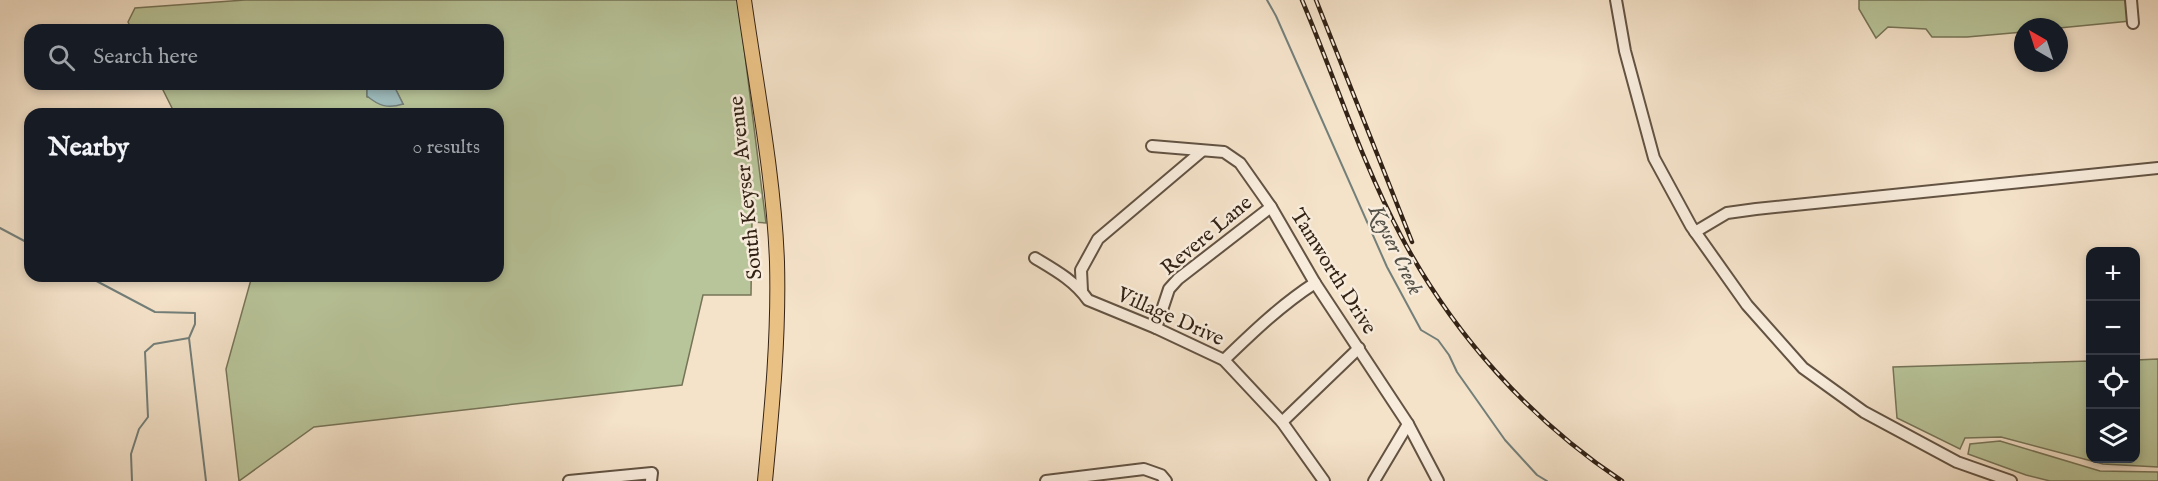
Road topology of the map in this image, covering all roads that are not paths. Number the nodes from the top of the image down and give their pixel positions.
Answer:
1 (744, 0) edge
2 (1616, 0) edge
3 (2131, 0) edge
4 (2133, 23) dead end
5 (1152, 146) dead end
6 (1202, 151) junction
7 (2158, 168) edge
8 (1271, 207) junction
9 (1695, 232) junction
10 (1035, 258) dead end
11 (1315, 283) junction
12 (1082, 291) junction
13 (1156, 328) junction
14 (1359, 348) junction
15 (1224, 360) junction
16 (1282, 422) junction
17 (1408, 424) junction
18 (651, 477) edge
19 (569, 481) edge
20 (765, 481) edge
21 (1046, 481) edge
22 (1166, 481) edge
23 (1324, 481) edge
24 (1374, 481) edge
25 (1438, 481) edge
26 (2011, 481) edge

1 - 20 main road, South Keyser Avenue
2 - 9 street
3 - 4 street
5 - 6 street, Tamworth Drive
6 - 8 street, Tamworth Drive
6 - 12 street
7 - 9 street
8 - 11 street, Tamworth Drive
8 - 13 street, Revere Lane
9 - 26 street
10 - 12 street, Village Drive
11 - 14 street, Tamworth Drive
11 - 15 street
12 - 13 street, Village Drive
13 - 15 street, Village Drive
14 - 16 street
14 - 17 street, Tamworth Drive
15 - 16 street, Village Drive
16 - 23 street, Village Drive
17 - 24 street
17 - 25 street, Tamworth Drive
18 - 19 street
21 - 22 street

